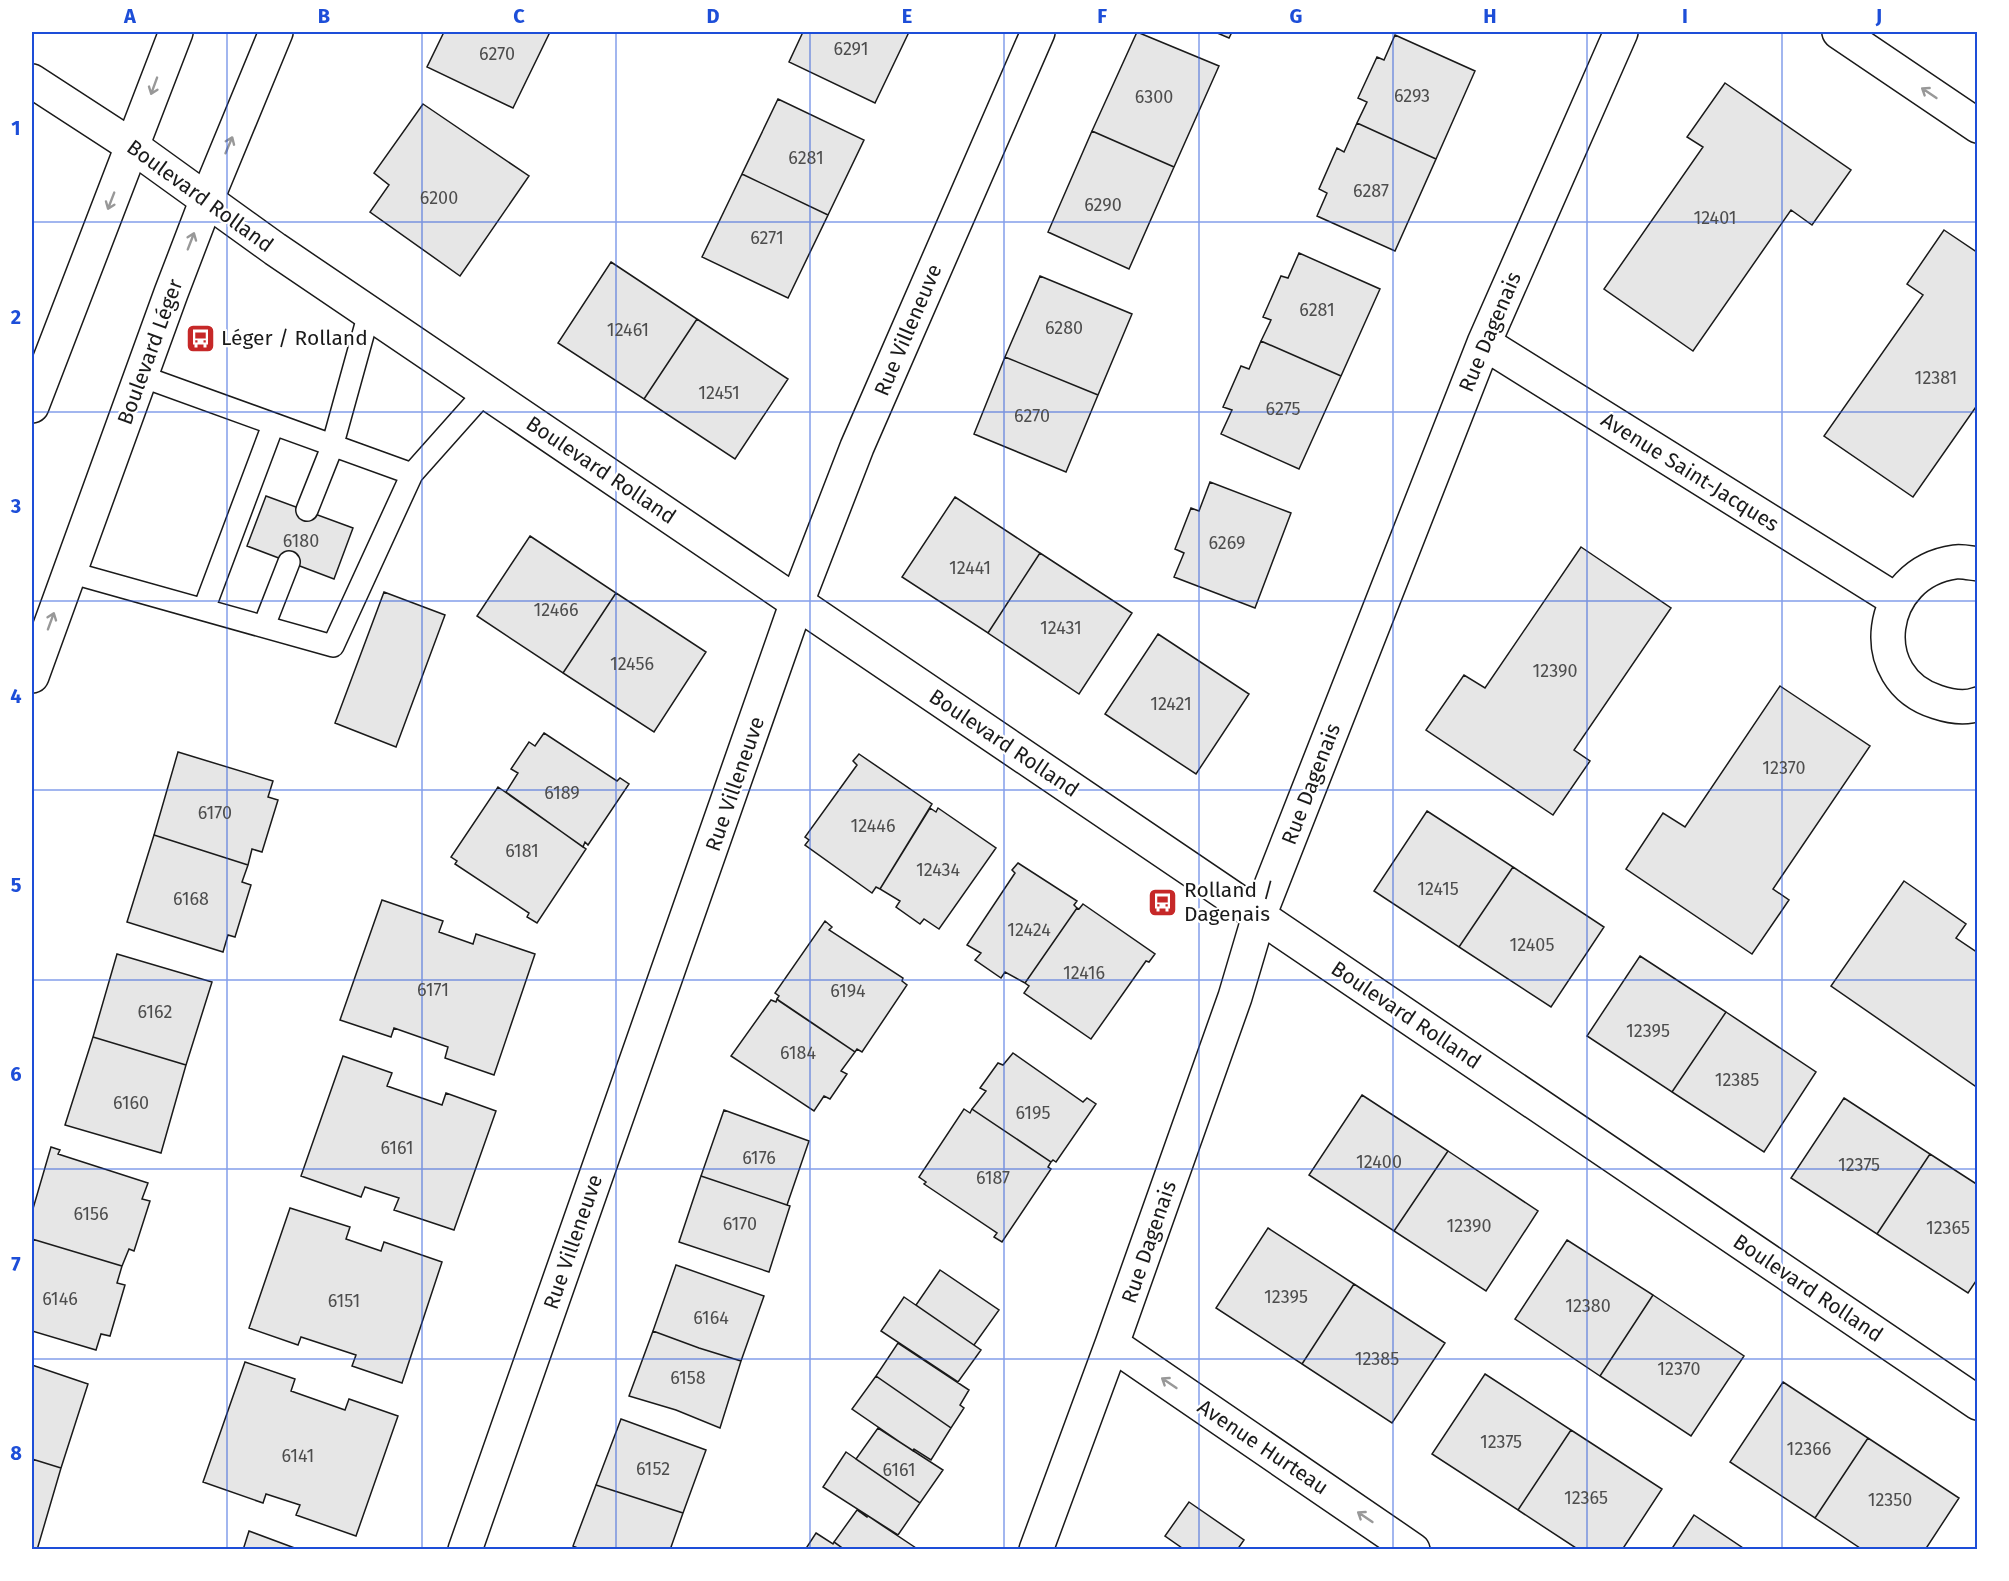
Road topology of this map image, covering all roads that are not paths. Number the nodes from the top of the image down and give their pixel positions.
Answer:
1 (176, 32) edge
2 (276, 32) edge
3 (1038, 32) edge
4 (1621, 32) edge
5 (1839, 32) edge
6 (32, 81) edge
7 (1977, 126) edge
8 (132, 146) junction
9 (207, 199) junction
10 (369, 313) junction
11 (1484, 343) junction
12 (141, 376) junction
13 (485, 392) junction
14 (32, 406) edge
15 (273, 425) junction
16 (332, 447) junction
17 (412, 474) junction
18 (307, 510) dead end
19 (289, 562) dead end
20 (1977, 564) edge
21 (69, 572) junction
22 (1896, 600) junction
23 (797, 602) junction
24 (204, 609) junction
25 (264, 626) junction
26 (32, 676) edge
27 (1977, 704) edge
28 (1259, 916) junction
29 (1112, 1344) junction
30 (1977, 1403) edge
31 (465, 1550) edge
32 (1036, 1550) edge
33 (1413, 1550) edge

1 -> 8 street
9 -> 2 street, Boulevard Léger
3 - 23 street, Rue Villeneuve
4 - 11 street, Rue Dagenais
7 -> 5 street
6 - 8 street, Boulevard Rolland
8 - 9 street, Boulevard Rolland
8 -> 14 street
9 - 10 street, Boulevard Rolland
12 -> 9 street, Boulevard Léger
10 - 13 street, Boulevard Rolland
10 - 16 lane
11 - 22 street, Avenue Saint-Jacques
11 - 28 street, Rue Dagenais
12 - 15 lane
12 - 21 street, Boulevard Léger
13 - 17 lane
13 - 23 street, Boulevard Rolland
15 - 16 lane
15 - 24 lane
16 - 17 lane
16 - 18 lane
17 - 25 lane
19 - 25 lane
20 - 22 street
21 - 24 lane
26 -> 21 street, Boulevard Léger
22 - 27 street
23 - 28 street, Boulevard Rolland
23 - 31 street, Rue Villeneuve
24 - 25 lane
28 - 29 street, Rue Dagenais
28 - 30 street, Boulevard Rolland
29 - 32 street, Rue Dagenais
33 -> 29 street, Avenue Hurteau

